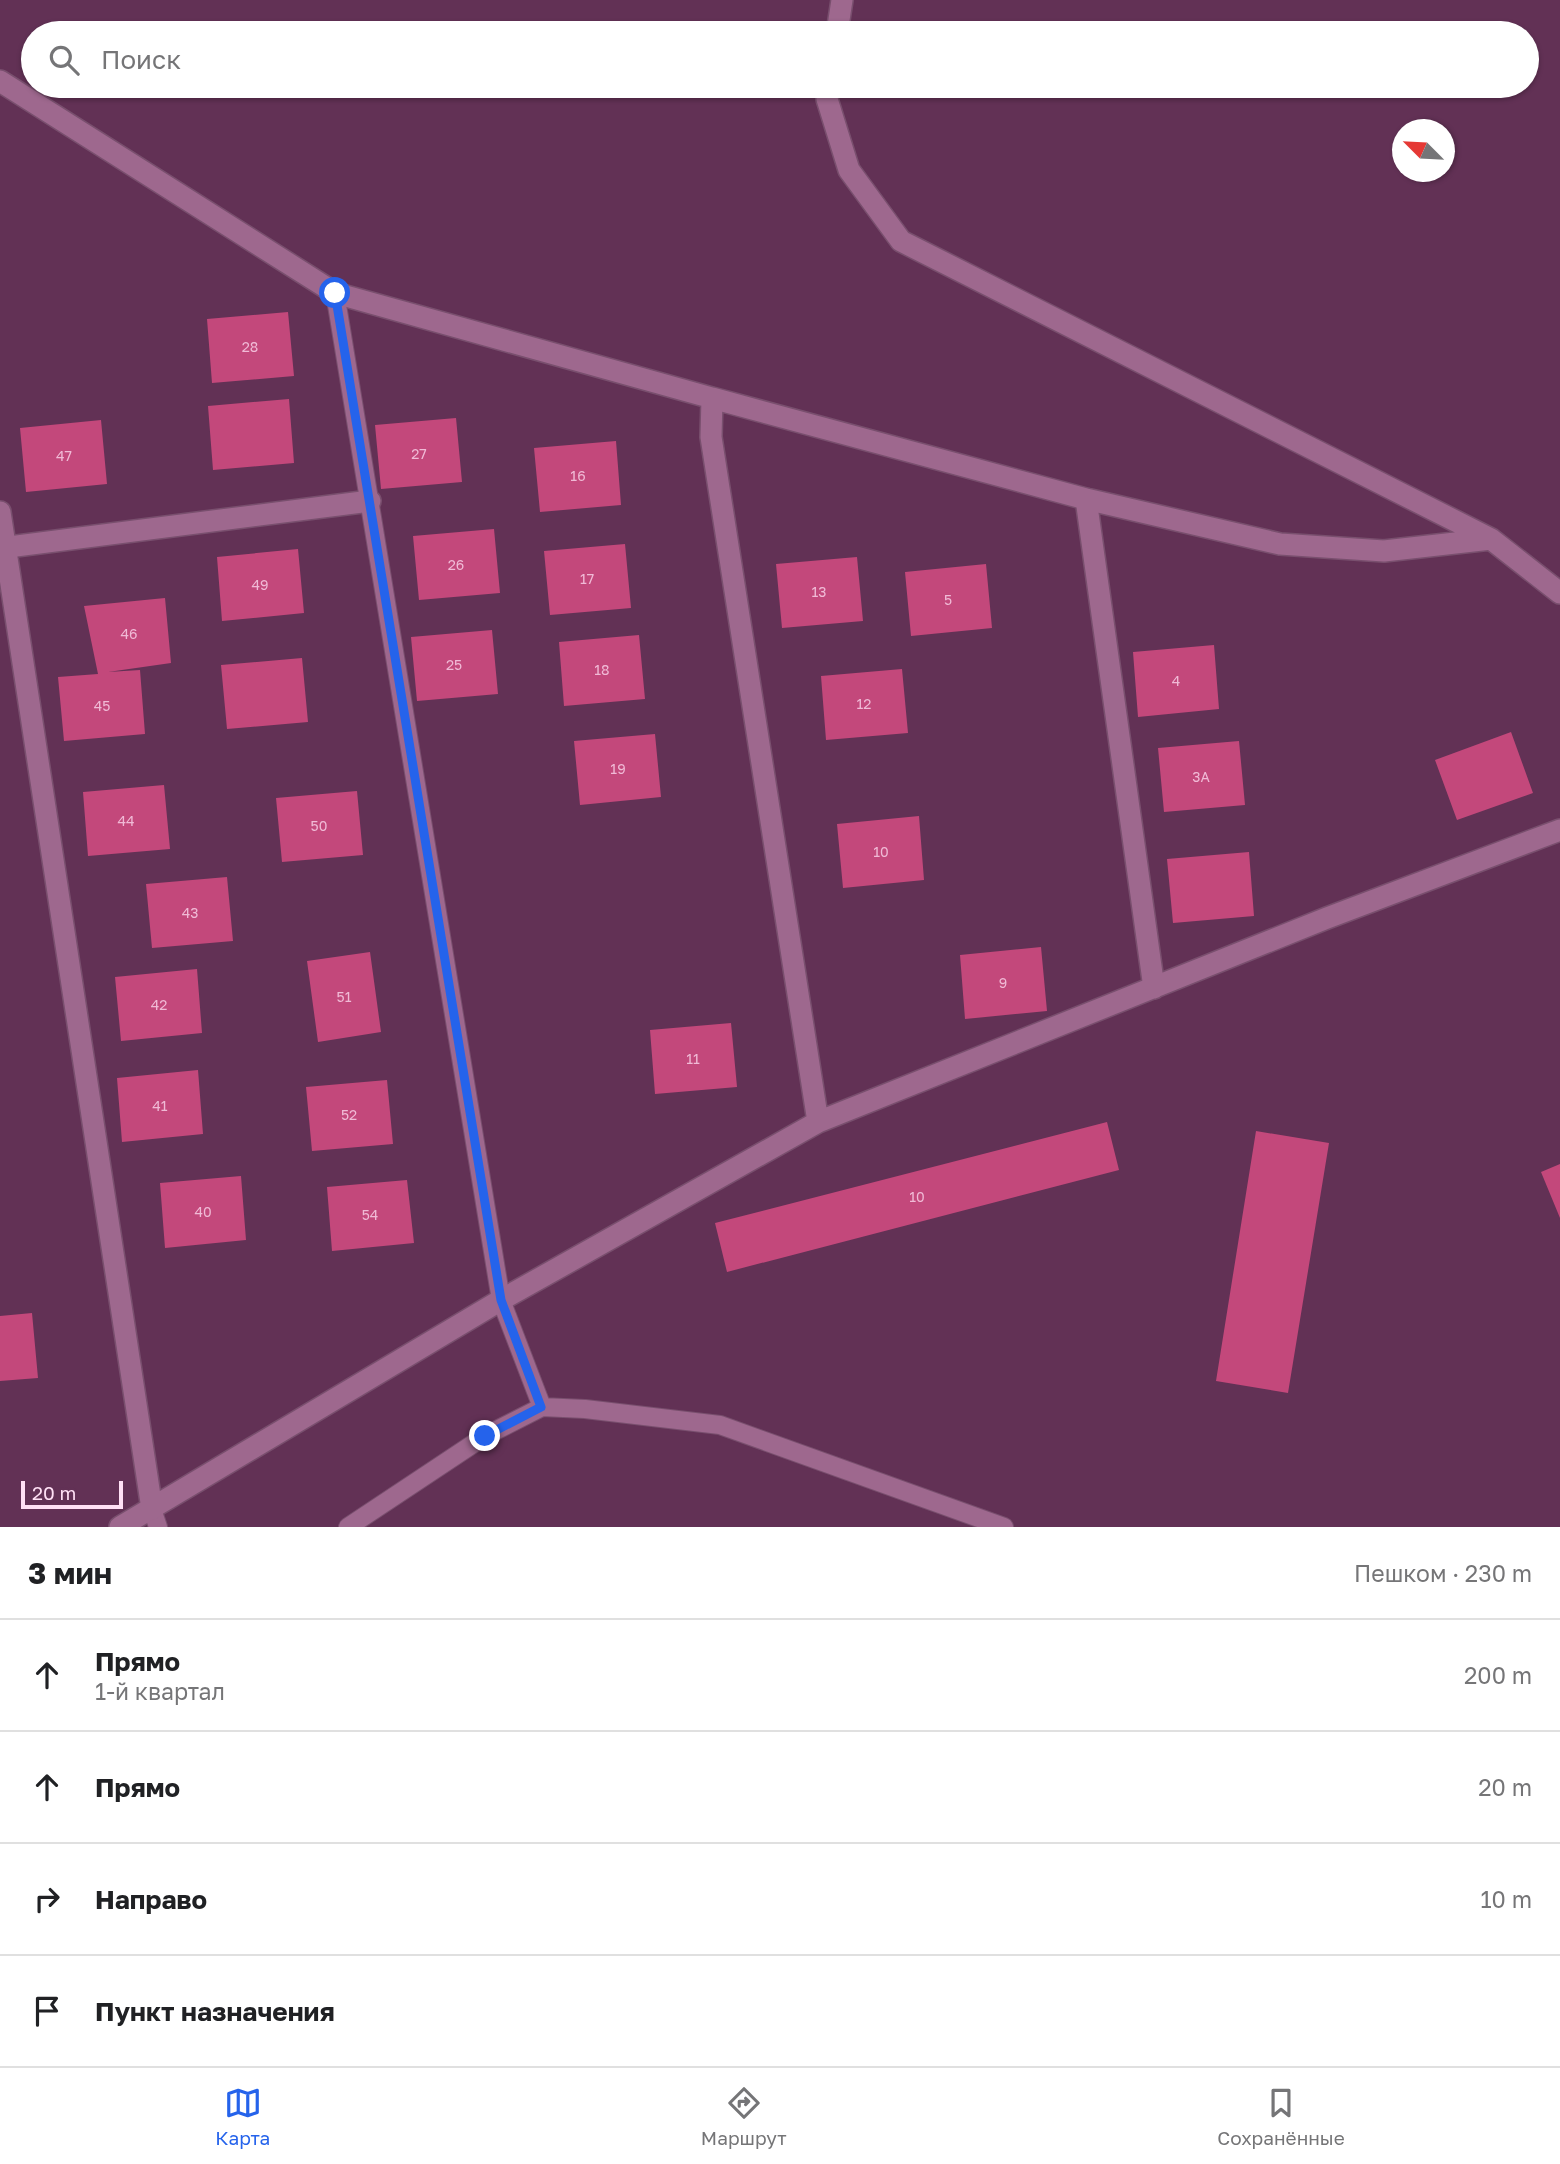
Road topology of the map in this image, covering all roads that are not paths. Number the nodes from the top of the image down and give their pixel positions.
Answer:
1 (842, 0) edge
2 (839, 21) edge
3 (0, 81) edge
4 (21, 94) edge
5 (27, 98) edge
6 (827, 98) edge
7 (335, 293) junction
8 (712, 398) junction
9 (1086, 499) junction
10 (370, 501) junction
11 (0, 512) edge
12 (1491, 539) junction
13 (2, 547) edge
14 (1560, 593) edge
15 (1560, 830) edge
16 (1154, 988) junction
17 (818, 1122) junction
18 (501, 1300) junction
19 (541, 1407) junction
20 (155, 1518) edge
21 (120, 1527) edge
22 (348, 1527) edge
23 (1004, 1527) edge

1 - 2 street
3 - 4 street
5 - 7 street
6 - 12 street
7 - 8 street
7 - 10 lane
8 - 9 street
8 - 17 street
9 - 12 street
9 - 16 street
10 - 13 street
10 - 18 lane
11 - 13 street
12 - 14 street
13 - 20 street
15 - 16 street
16 - 17 street
17 - 18 street
18 - 19 lane
18 - 20 street
19 - 22 lane
19 - 23 lane
20 - 21 street

